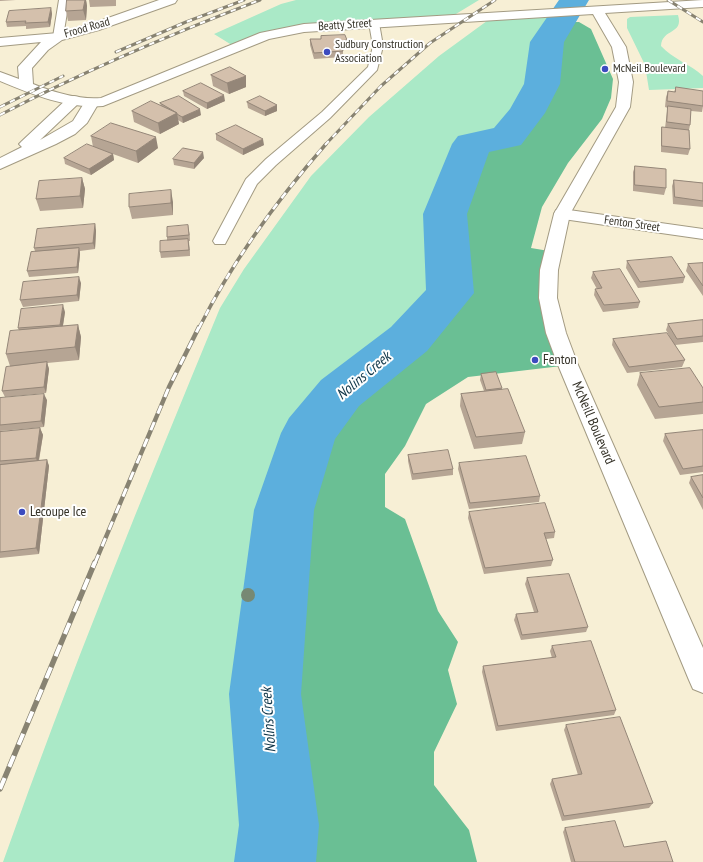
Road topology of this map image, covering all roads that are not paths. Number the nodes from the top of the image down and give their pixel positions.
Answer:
1 (64, 0) edge
2 (171, 0) edge
3 (703, 3) edge
4 (589, 9) junction
5 (374, 23) junction
6 (58, 37) junction
7 (0, 42) edge
8 (0, 76) edge
9 (26, 88) junction
10 (74, 100) junction
11 (91, 103) junction
12 (18, 154) junction
13 (0, 164) edge
14 (562, 214) junction
15 (703, 234) edge
16 (220, 241) dead end
17 (703, 680) edge

1 - 6 lane
2 - 6 street, Frood Road
3 - 4 street, Beatty Street
4 - 5 street, Beatty Street
4 - 14 street, McNeill Boulevard
5 - 11 street, Beatty Street
5 - 16 lane
6 - 7 street, Frood Road
6 - 9 street
8 - 9 street
9 - 10 street
10 - 11 street
10 - 12 street
11 - 12 street
12 - 13 street
14 - 15 street, Fenton Street
14 - 17 street, McNeill Boulevard

